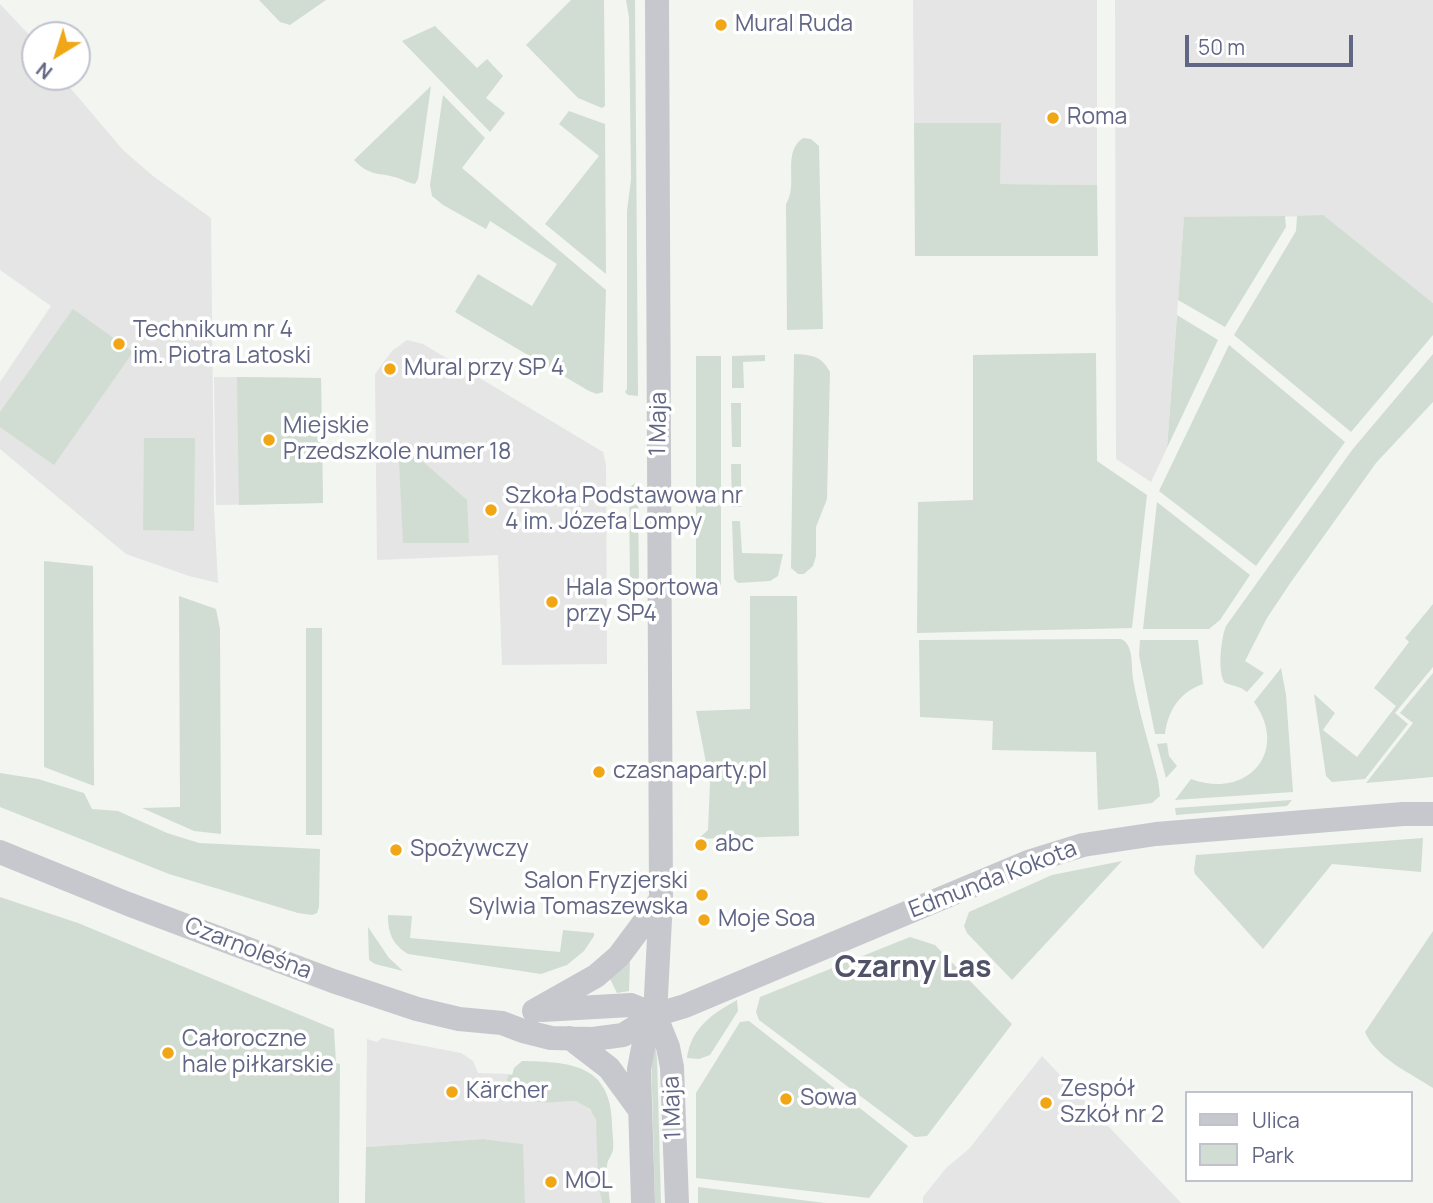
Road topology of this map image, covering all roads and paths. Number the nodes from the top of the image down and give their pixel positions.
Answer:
1 (657, 0) edge
2 (1433, 814) edge
3 (0, 852) edge
4 (661, 900) junction
5 (534, 1011) junction
6 (655, 1015) junction
7 (502, 1023) junction
8 (570, 1038) junction
9 (639, 1109) junction
10 (643, 1203) edge
11 (677, 1203) edge

1 - 4 street, 1 Maja
2 - 6 street, Edmunda Kokota
3 - 7 street, Czarnoleśna
4 - 5 street
4 - 6 street, 1 Maja
5 - 6 street, Czarnoleśna
5 - 7 street, Czarnoleśna
6 - 8 street, Czarnoleśna
6 - 9 street, 1 Maja
6 - 11 street, 1 Maja
7 - 8 street, Czarnoleśna
8 - 9 street
9 - 10 street, 1 Maja

